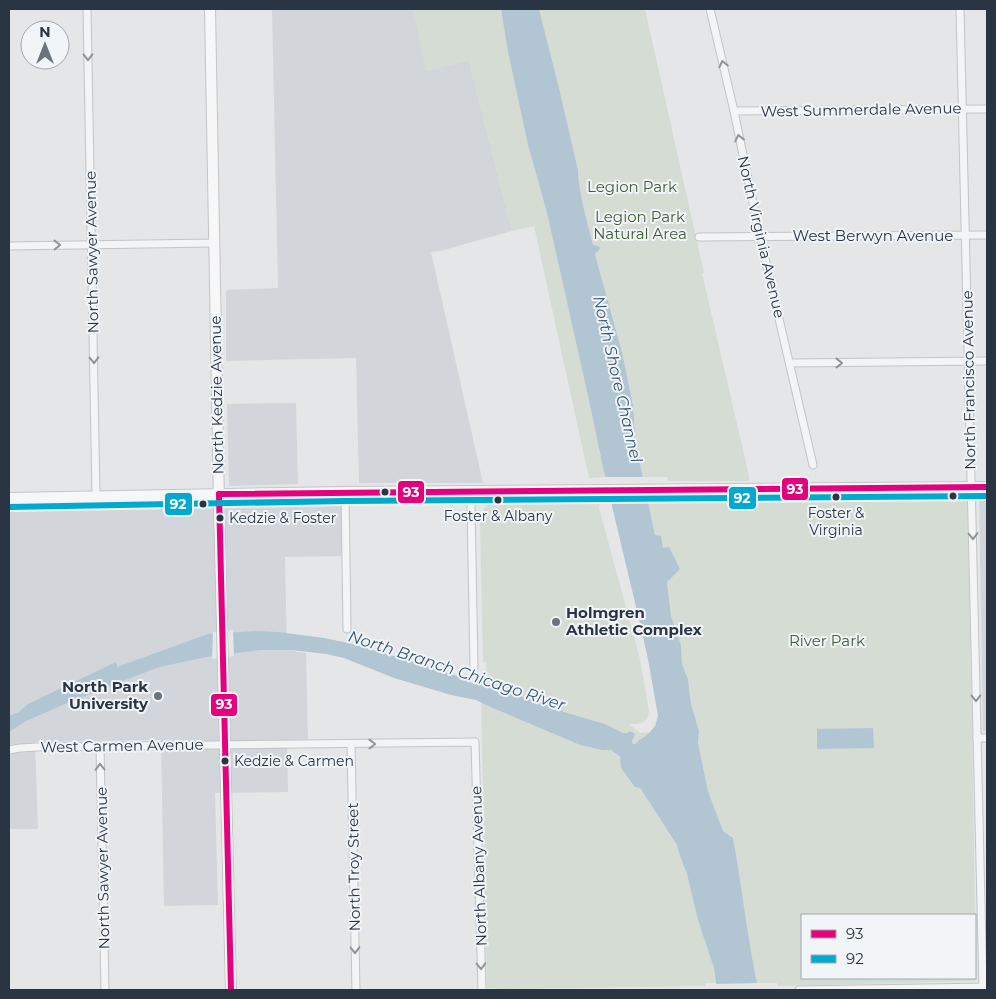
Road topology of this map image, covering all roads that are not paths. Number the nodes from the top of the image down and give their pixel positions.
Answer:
1 (87, 9) edge
2 (210, 9) edge
3 (710, 9) edge
4 (960, 9) edge
5 (963, 109) junction
6 (987, 109) edge
7 (734, 111) junction
8 (966, 235) junction
9 (987, 235) edge
10 (699, 237) dead end
11 (760, 237) junction
12 (214, 243) junction
13 (91, 245) junction
14 (9, 246) edge
15 (969, 362) junction
16 (987, 362) edge
17 (790, 363) junction
18 (813, 465) dead end
19 (972, 487) junction
20 (987, 487) edge
21 (345, 492) junction
22 (468, 492) junction
23 (219, 494) junction
24 (96, 496) junction
25 (9, 498) edge
26 (347, 629) dead end
27 (474, 667) dead end
28 (977, 738) junction
29 (987, 738) edge
30 (475, 742) joint
31 (351, 744) junction
32 (226, 745) junction
33 (100, 746) junction
34 (9, 750) edge
35 (984, 988) edge
36 (105, 990) edge
37 (232, 990) edge
38 (356, 990) edge
39 (482, 990) edge
40 (800, 990) edge

1 -> 13 street, North Sawyer Avenue
2 - 12 main road, North Kedzie Avenue
7 -> 3 street, North Virginia Avenue
4 - 5 street, North Francisco Avenue
5 - 6 street, West Summerdale Avenue
5 - 7 street, West Summerdale Avenue
5 - 8 street, North Francisco Avenue
11 -> 7 street, North Virginia Avenue
8 - 9 street, West Berwyn Avenue
8 - 11 street, West Berwyn Avenue
8 - 15 street, North Francisco Avenue
10 - 11 street, West Berwyn Avenue
11 - 17 street, North Virginia Avenue
12 - 13 street
12 - 23 main road, North Kedzie Avenue
14 -> 13 street
13 -> 24 street, North Sawyer Avenue
15 - 16 street
17 -> 15 street
15 - 19 street, North Francisco Avenue
17 - 18 street, North Virginia Avenue
19 - 20 main road
19 - 22 main road
19 -> 28 street, North Francisco Avenue
21 - 22 main road
21 - 23 main road
21 - 26 street
22 - 27 street
23 - 24 main road
23 - 32 main road, North Kedzie Avenue
24 - 25 main road
28 - 29 street
28 - 35 street, North Francisco Avenue
31 -> 30 street, West Carmen Avenue
30 -> 39 street, North Albany Avenue
31 - 32 street, West Carmen Avenue
31 -> 38 street, North Troy Street
32 - 33 street, West Carmen Avenue
32 - 37 main road, North Kedzie Avenue
33 - 34 street, West Carmen Avenue
36 -> 33 street, North Sawyer Avenue
35 - 40 street

